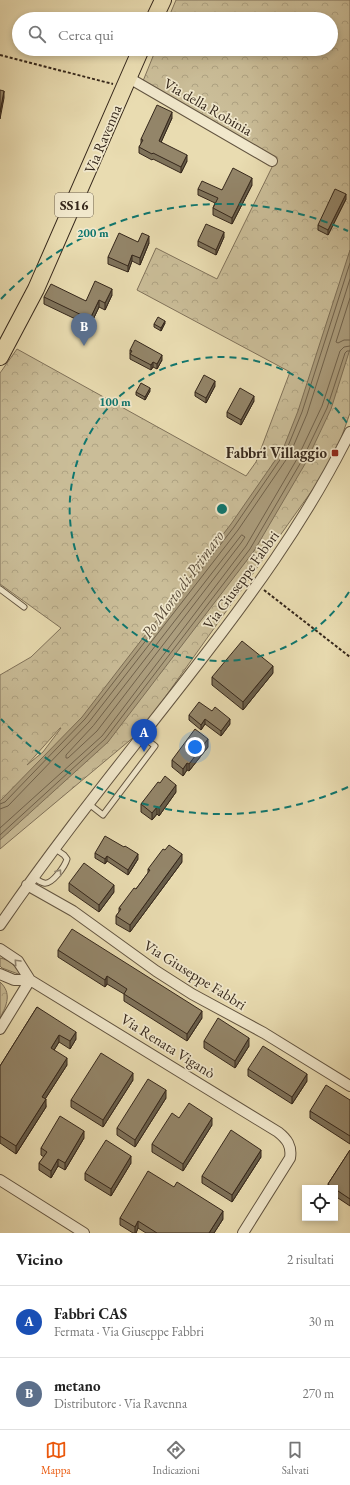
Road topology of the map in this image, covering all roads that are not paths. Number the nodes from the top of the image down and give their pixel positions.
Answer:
1 (161, 1) edge
2 (157, 12) edge
3 (138, 56) edge
4 (127, 83) junction
5 (272, 161) dead end
6 (0, 357) edge
7 (350, 432) edge
8 (0, 590) edge
9 (24, 607) dead end
10 (142, 736) junction
11 (89, 804) junction
12 (54, 848) junction
13 (30, 881) junction
14 (0, 925) edge
15 (0, 949) edge
16 (0, 974) edge
17 (30, 980) junction
18 (0, 1029) edge
19 (350, 1086) edge
20 (0, 1180) edge
21 (84, 1233) edge
22 (243, 1233) edge

1 - 2 main road
3 - 4 main road, Via Ravenna / SS16
4 - 5 street, Via della Robinia
4 - 6 main road, Via Ravenna / SS16
7 - 10 street, Via Giuseppe Fabbri
8 - 9 lane
10 - 11 street, Via Giuseppe Fabbri
10 - 11 lane
11 - 12 street, Via Giuseppe Fabbri
12 - 13 street, Via Giuseppe Fabbri
13 -> 12 lane
13 - 14 street, Via Giuseppe Fabbri
13 - 19 street, Via Giuseppe Fabbri
17 -> 15 street, Via Renata Viganò
16 - 17 street, Via Renata Viganò
17 - 18 street
17 - 22 street, Via Renata Viganò
20 - 21 street

